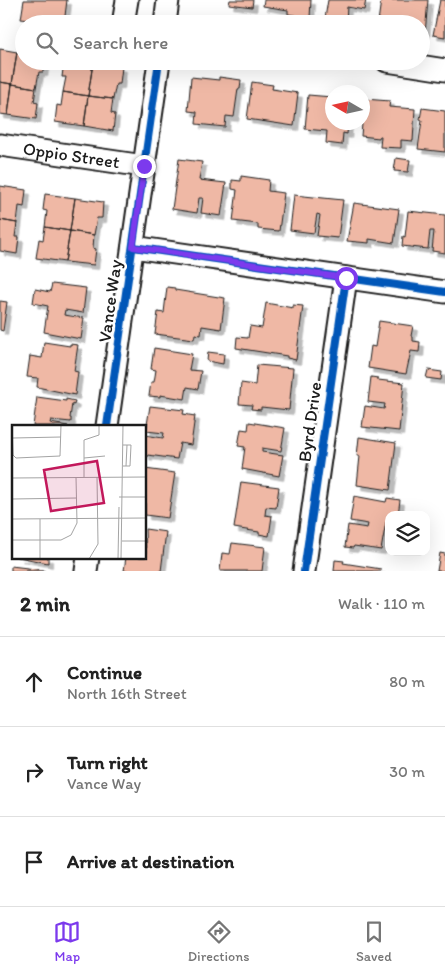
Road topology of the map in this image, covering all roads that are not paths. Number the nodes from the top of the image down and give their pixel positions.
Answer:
1 (127, 0) edge
2 (168, 0) edge
3 (124, 15) edge
4 (166, 15) edge
5 (430, 68) edge
6 (158, 70) edge
7 (445, 70) edge
8 (0, 145) edge
9 (144, 166) junction
10 (133, 247) junction
11 (346, 278) junction
12 (445, 292) edge
13 (107, 425) edge
14 (88, 558) edge
15 (86, 571) edge
16 (304, 571) edge

1 - 3 street
2 - 4 street
5 - 7 street
6 - 9 street, Vance Way
8 - 9 street, Oppio Street
9 - 10 street, Vance Way
10 - 11 street
10 - 13 street, Vance Way
11 - 12 street
11 - 16 street, Byrd Drive
14 - 15 street

